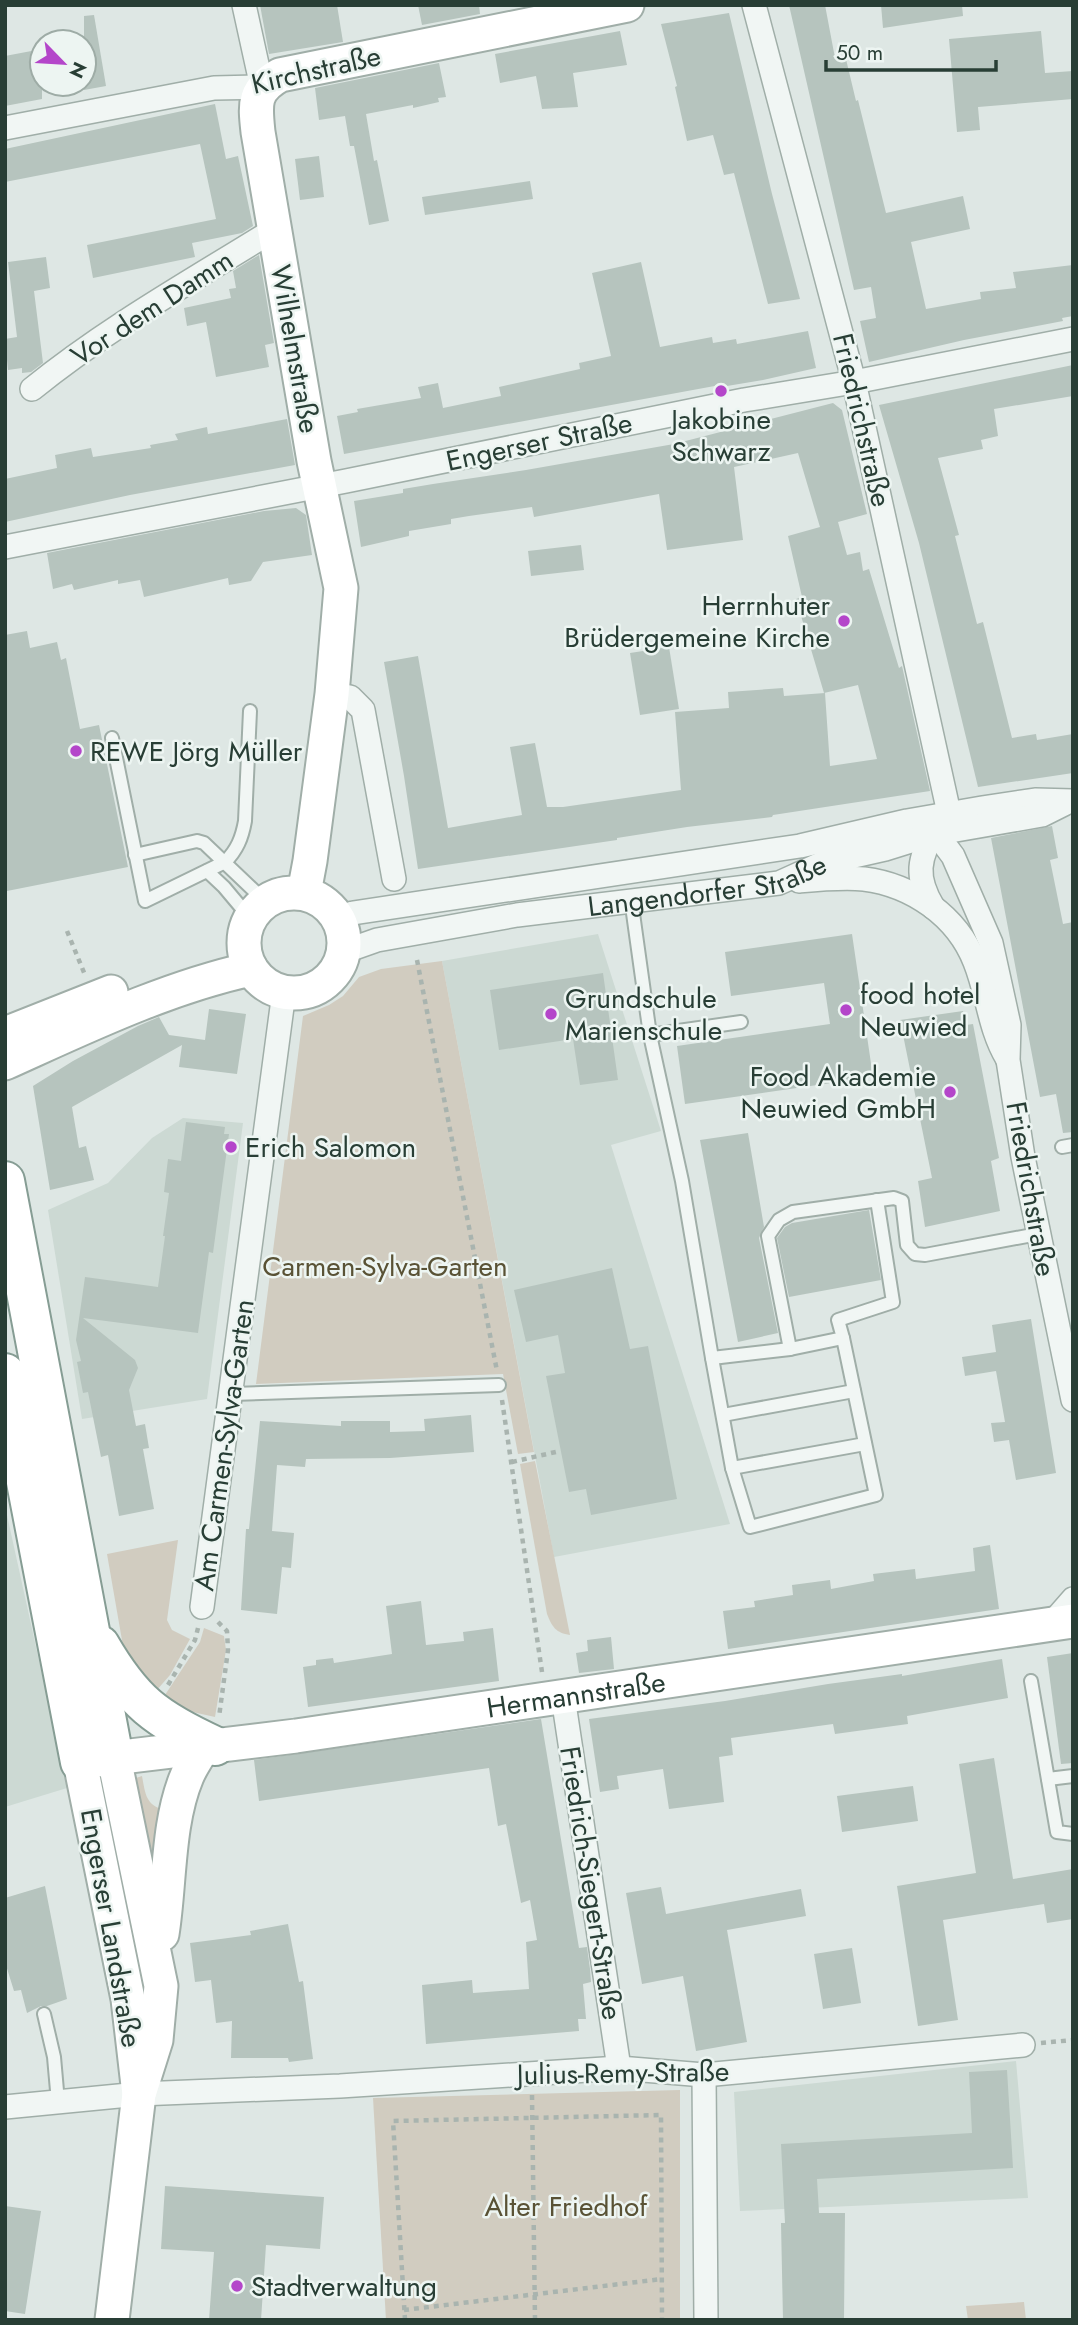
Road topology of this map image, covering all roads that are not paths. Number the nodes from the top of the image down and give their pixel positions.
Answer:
1 (244, 5) edge
2 (626, 5) edge
3 (754, 5) edge
4 (262, 87) junction
5 (5, 128) edge
6 (275, 229) junction
7 (1073, 340) edge
8 (854, 382) junction
9 (32, 389) dead end
10 (319, 486) junction
11 (5, 547) edge
12 (332, 694) junction
13 (250, 711) dead end
14 (112, 738) dead end
15 (1070, 802) edge
16 (949, 813) junction
17 (907, 821) junction
18 (968, 827) junction
19 (933, 834) junction
20 (135, 855) junction
21 (225, 862) junction
22 (958, 866) junction
23 (207, 872) junction
24 (394, 879) dead end
25 (779, 883) junction
26 (304, 893) junction
27 (631, 900) junction
28 (933, 907) junction
29 (337, 918) junction
30 (252, 932) junction
31 (343, 952) junction
32 (284, 992) junction
33 (741, 1021) dead end
34 (650, 1035) junction
35 (6, 1053) edge
36 (1008, 1060) junction
37 (8, 1197) edge
38 (877, 1200) junction
39 (1038, 1234) junction
40 (843, 1338) junction
41 (790, 1349) junction
42 (712, 1358) junction
43 (5, 1373) edge
44 (499, 1385) road end
45 (855, 1391) junction
46 (232, 1394) junction
47 (1073, 1400) edge
48 (723, 1415) junction
49 (865, 1444) junction
50 (5, 1448) edge
51 (732, 1468) junction
52 (28, 1486) junction
53 (202, 1606) road end
54 (1066, 1615) edge
55 (90, 1628) junction
56 (1031, 1681) dead end
57 (554, 1698) junction
58 (209, 1747) junction
59 (97, 1760) junction
60 (1073, 1776) edge
61 (1048, 1779) junction
62 (1073, 1834) edge
63 (156, 1956) junction
64 (44, 2014) dead end
65 (1023, 2045) road end
66 (620, 2068) junction
67 (704, 2075) junction
68 (139, 2094) junction
69 (58, 2102) junction
70 (5, 2107) edge
71 (112, 2320) edge
72 (706, 2320) edge

1 - 4 street, Wilhelmstraße
2 - 4 street, Kirchstraße
3 - 8 street, Friedrichstraße
4 - 5 street, Kirchstraße
4 - 6 street, Wilhelmstraße
6 - 9 street, Vor dem Damm
6 - 10 street, Wilhelmstraße
7 - 8 street, Engerser Straße
8 - 10 street, Engerser Straße
8 - 16 street, Friedrichstraße
10 - 11 street, Engerser Straße
10 - 12 street, Wilhelmstraße
12 - 24 street
12 - 26 street, Wilhelmstraße
13 - 21 lane
14 - 20 lane
15 - 16 street, Langendorfer Straße
15 - 18 street, Langendorfer Straße
16 - 17 street, Langendorfer Straße
16 - 19 street, Friedrichstraße
17 - 19 street, Friedrichstraße
17 - 29 street, Langendorfer Straße
18 - 19 street, Langendorfer Straße
18 - 22 street
19 - 22 street, Friedrichstraße
19 - 25 street, Langendorfer Straße
19 - 28 street, Friedrichstraße
20 - 21 lane
20 - 23 lane
21 - 23 lane
21 - 30 lane
22 - 36 street, Friedrichstraße
23 - 30 lane
25 - 27 street, Langendorfer Straße
25 - 28 street, Friedrichstraße
26 - 29 street
26 - 30 street
27 - 31 street, Langendorfer Straße
27 - 34 lane
28 - 36 street, Friedrichstraße
29 - 31 street
30 - 32 street
30 - 35 street
31 - 32 street
32 - 46 street, Am Carmen-Sylva-Garten
33 - 34 lane
34 - 42 lane
36 - 39 street, Friedrichstraße
37 - 55 highway
38 - 39 lane
38 - 40 lane
38 - 41 lane
39 - 47 street, Friedrichstraße
40 - 41 lane
40 - 45 lane
41 - 42 lane
42 - 48 lane
43 - 52 highway
44 - 46 lane
45 - 48 lane
45 - 49 lane
46 - 53 street, Am Carmen-Sylva-Garten
48 - 51 lane
49 - 51 lane
49 - 51 lane
50 - 52 highway
52 - 59 highway
54 - 57 street, Hermannstraße
55 - 58 highway
55 - 59 highway
56 - 61 lane
57 - 58 street, Hermannstraße
57 - 66 street, Friedrich-Siegert-Straße
58 - 59 street, Hermannstraße
58 - 63 street
59 - 63 street, Engerser Landstraße
59 - 68 street, Engerser Landstraße
60 - 61 lane
61 - 62 lane
63 - 68 street, Engerser Landstraße
64 - 69 lane
65 - 67 street, Julius-Remy-Straße
66 - 67 street, Julius-Remy-Straße
66 - 68 street, Julius-Remy-Straße
67 - 72 street
68 - 69 street, Julius-Remy-Straße
68 - 71 street, Engerser Landstraße
69 - 70 street, Julius-Remy-Straße

